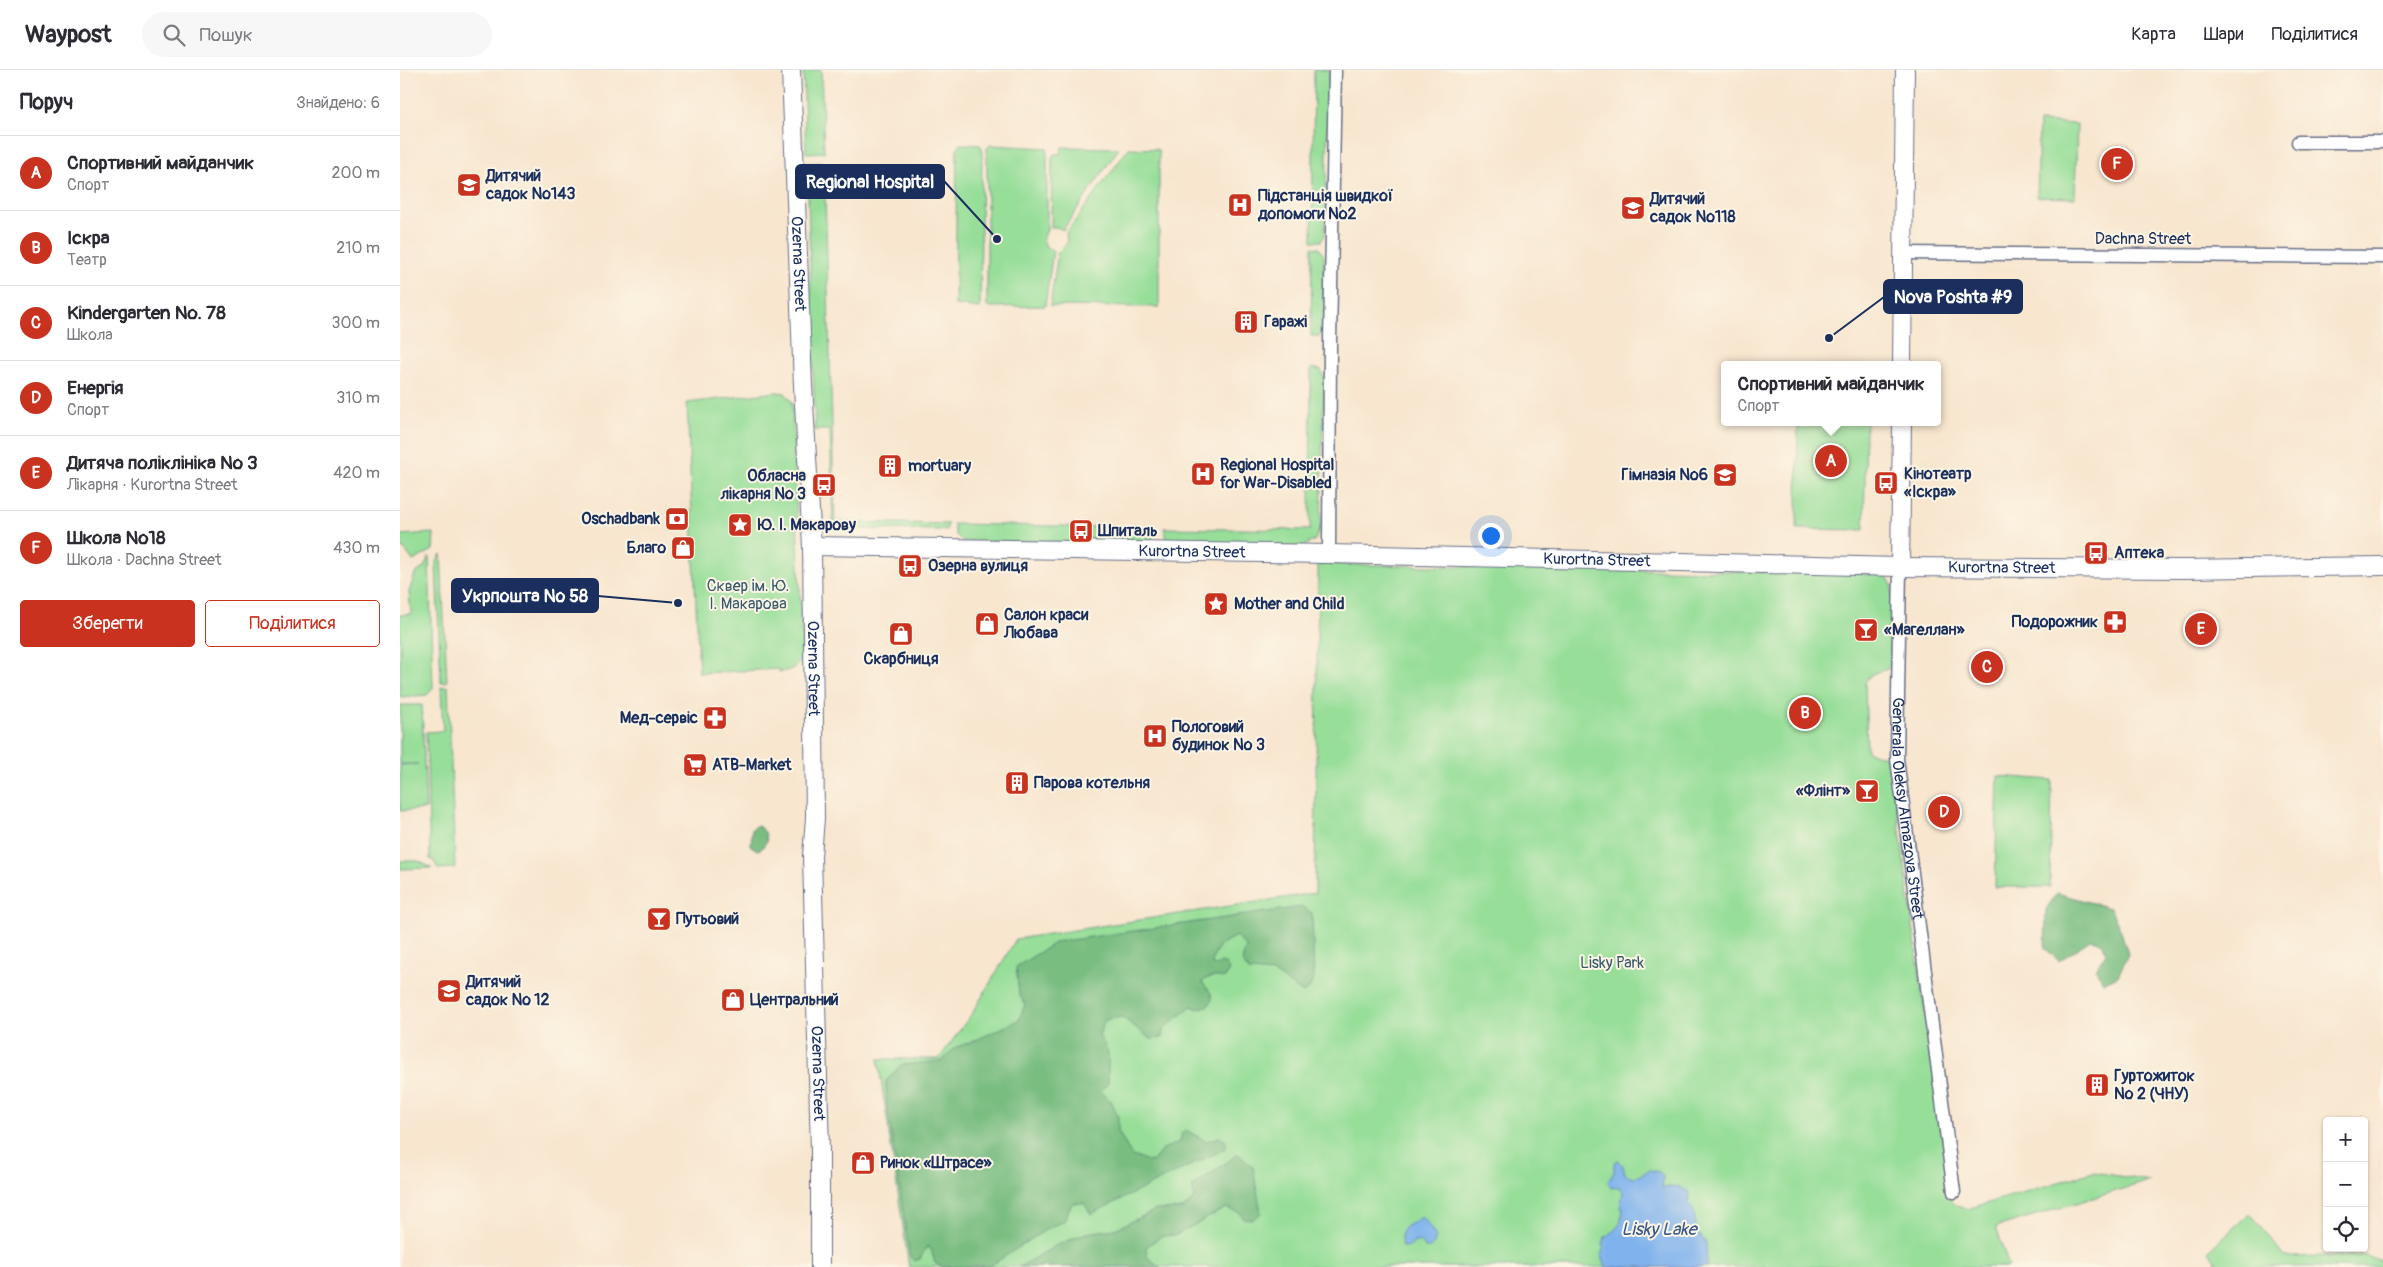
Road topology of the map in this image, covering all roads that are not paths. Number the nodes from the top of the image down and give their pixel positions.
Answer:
1 (791, 70) edge
2 (1335, 70) edge
3 (1905, 70) edge
4 (2298, 142) dead end
5 (2383, 142) edge
6 (1903, 253) junction
7 (2383, 257) edge
8 (1902, 361) edge
9 (1902, 426) edge
10 (812, 546) junction
11 (1328, 554) junction
12 (2383, 566) edge
13 (1900, 567) junction
14 (1954, 1192) dead end
15 (820, 1267) edge

1 - 10 street, Ozerna Street
2 - 11 street
3 - 6 street
4 - 5 street
6 - 7 street, Dachna Street
6 - 8 street
9 - 13 street, Generala Oleksy Almazova Street
10 - 11 street, Kurortna Street
10 - 15 street, Ozerna Street
11 - 13 street, Kurortna Street
12 - 13 street, Kurortna Street
13 - 14 street, Generala Oleksy Almazova Street

